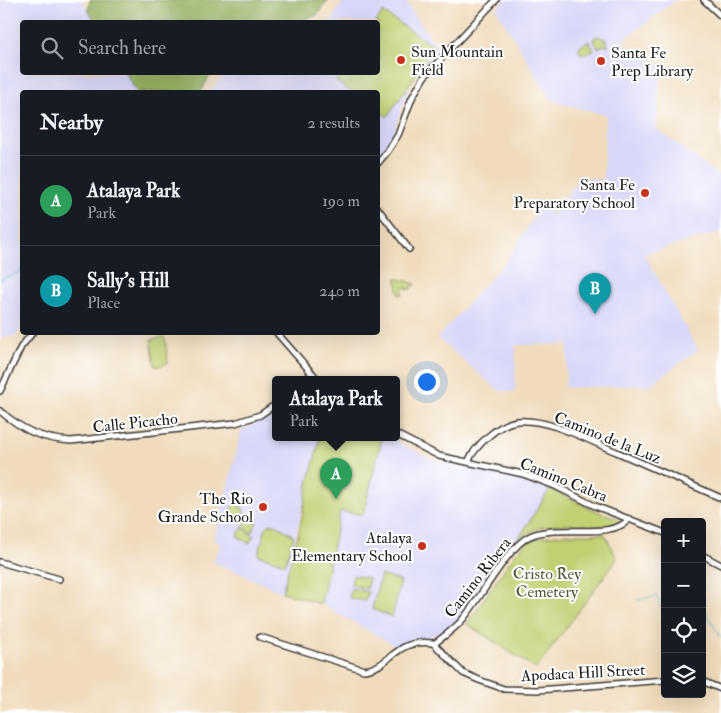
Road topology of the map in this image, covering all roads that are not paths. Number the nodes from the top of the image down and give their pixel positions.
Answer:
1 (496, 0) edge
2 (704, 0) edge
3 (721, 16) edge
4 (380, 161) edge
5 (380, 212) edge
6 (409, 249) dead end
7 (31, 335) edge
8 (279, 335) edge
9 (312, 374) joint
10 (309, 376) edge
11 (0, 391) edge
12 (272, 407) edge
13 (0, 411) edge
14 (400, 436) edge
15 (468, 462) junction
16 (721, 498) edge
17 (629, 519) junction
18 (661, 531) edge
19 (706, 557) edge
20 (0, 562) edge
21 (721, 565) edge
22 (59, 579) dead end
23 (260, 637) dead end
24 (434, 644) junction
25 (661, 680) edge
26 (706, 683) edge
27 (721, 689) edge

1 - 4 street
2 - 3 street
5 - 6 street
7 - 11 street
8 - 9 street
9 - 10 street
12 - 13 street, Calle Picacho
14 - 15 street, Camino Cabra
15 - 16 street, Camino de la Luz
15 - 17 street, Camino Cabra
17 - 18 street, Camino Cabra
17 - 24 street, Camino Ribera
19 - 21 street
20 - 22 street
23 - 24 street
24 - 25 street, Apodaca Hill Street
26 - 27 street

